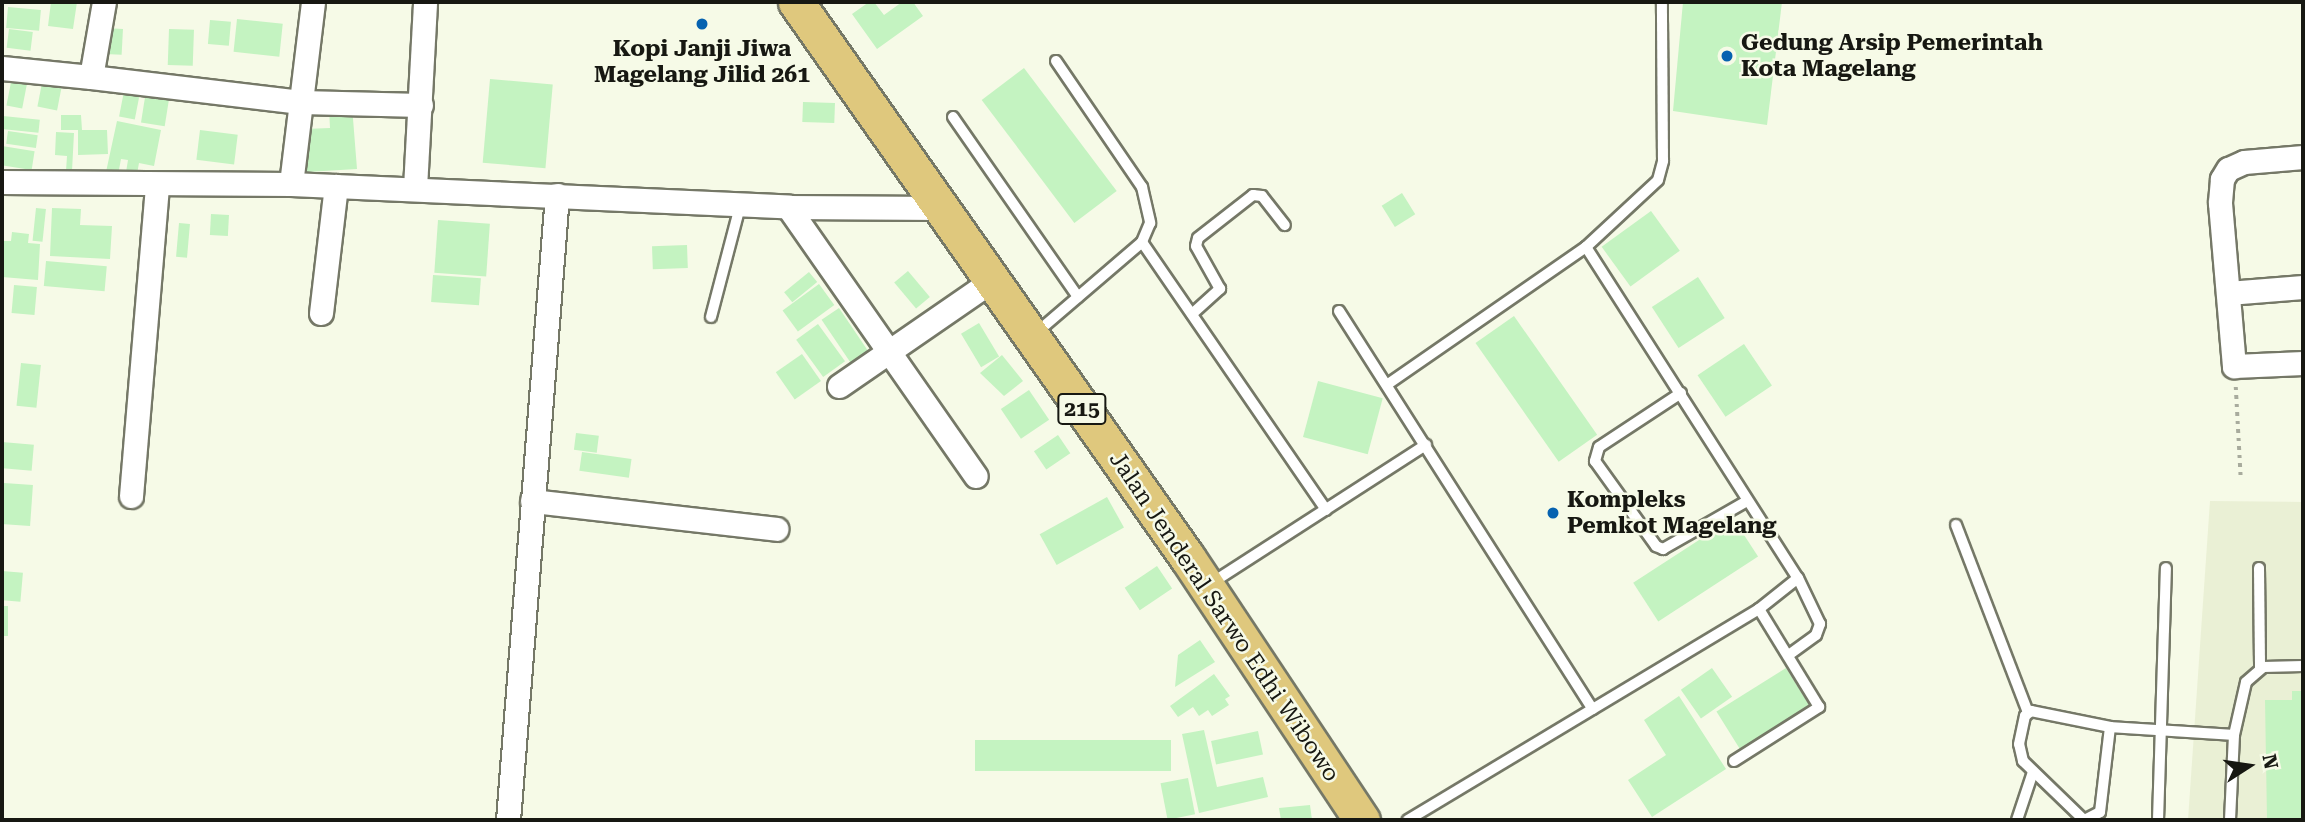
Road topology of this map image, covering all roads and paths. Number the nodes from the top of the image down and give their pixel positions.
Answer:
1 (104, 2) edge
2 (313, 2) edge
3 (425, 2) edge
4 (796, 2) edge
5 (1662, 2) edge
6 (1056, 61) dead end
7 (2, 68) edge
8 (91, 77) junction
9 (301, 103) junction
10 (421, 105) junction
11 (953, 117) dead end
12 (2303, 157) edge
13 (2, 182) edge
14 (157, 184) junction
15 (291, 184) junction
16 (336, 186) junction
17 (415, 188) junction
18 (557, 195) junction
19 (741, 203) junction
20 (788, 207) junction
21 (940, 208) junction
22 (1285, 225) dead end
23 (1142, 242) junction
24 (1586, 247) junction
25 (992, 281) junction
26 (2303, 287) edge
27 (2228, 293) junction
28 (1078, 297) junction
29 (1339, 311) dead end
30 (321, 313) dead end
31 (1192, 314) junction
32 (710, 317) dead end
33 (1031, 337) junction
34 (887, 353) junction
35 (2303, 363) edge
36 (2234, 366) junction
37 (1388, 384) junction
38 (839, 386) dead end
39 (1681, 393) junction
40 (1426, 445) junction
41 (976, 476) dead end
42 (2241, 479) dead end
43 (131, 496) dead end
44 (533, 501) junction
45 (1747, 501) junction
46 (1326, 510) junction
47 (1956, 525) dead end
48 (776, 529) dead end
49 (2165, 568) dead end
50 (2259, 568) dead end
51 (1798, 578) junction
52 (1207, 586) junction
53 (1759, 609) junction
54 (1790, 653) junction
55 (2303, 666) edge
56 (2260, 668) junction
57 (1593, 709) junction
58 (2028, 713) junction
59 (2110, 727) junction
60 (2165, 728) junction
61 (2234, 735) junction
62 (1734, 761) dead end
63 (2033, 772) junction
64 (2097, 818) edge
65 (508, 820) edge
66 (1362, 820) edge
67 (1408, 820) edge
68 (2017, 820) edge
69 (2158, 820) edge
70 (2230, 820) edge

1 - 8 street
2 - 9 street
3 - 10 street
4 - 21 main road, Jalan Jenderal Sarwo Edhi Wibowo / 215
5 - 24 lane
6 - 23 lane
7 - 8 street
8 - 9 street
9 - 10 street
9 - 15 street
10 - 17 street
11 - 28 lane
12 - 27 street
13 - 14 street
14 - 15 street
14 - 43 street
15 - 16 street
16 - 17 street
16 - 30 street
17 - 18 street
18 - 19 street
18 - 44 street
19 - 20 street
19 - 32 lane
20 - 21 street
20 - 34 street
21 - 25 main road, Jalan Jenderal Sarwo Edhi Wibowo / 215
22 - 31 lane
23 - 28 lane
23 - 31 lane
24 - 37 lane
24 - 39 lane
25 - 33 main road, Jalan Jenderal Sarwo Edhi Wibowo / 215
25 - 34 street
26 - 27 street
27 - 36 street
28 - 33 lane
29 - 37 lane
31 - 46 lane
33 - 52 main road, Jalan Jenderal Sarwo Edhi Wibowo / 215
34 - 38 street
34 - 41 street
35 - 36 street
36 - 42 path
37 - 40 lane
39 - 45 lane
39 - 45 lane
40 - 46 lane
40 - 57 lane
44 - 48 street
44 - 65 street
45 - 51 lane
46 - 52 lane
47 - 58 lane
49 - 60 lane
50 - 56 lane
51 - 53 lane
51 - 54 lane
52 - 66 main road, Jalan Jenderal Sarwo Edhi Wibowo / 215
53 - 54 lane
53 - 57 lane
54 - 62 lane
55 - 56 lane
56 - 61 lane
57 - 67 lane
58 - 59 lane
58 - 63 lane
59 - 60 lane
59 - 64 lane
60 - 61 lane
60 - 69 lane
61 - 70 lane
63 - 64 lane
63 - 68 lane

